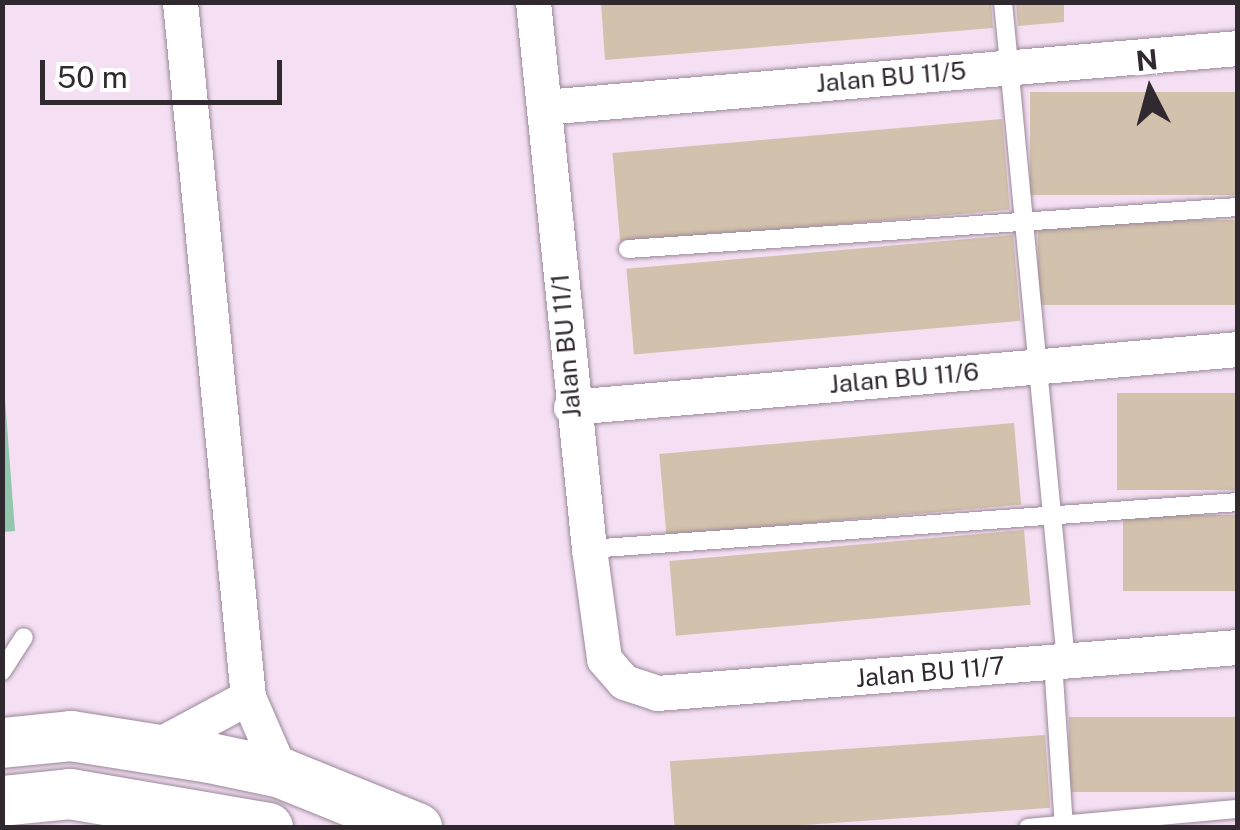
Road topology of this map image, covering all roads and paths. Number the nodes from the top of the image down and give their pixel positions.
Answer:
1 (180, 2) edge
2 (533, 2) edge
3 (1003, 2) edge
4 (1238, 48) edge
5 (1008, 67) junction
6 (544, 107) junction
7 (1238, 207) edge
8 (1026, 228) junction
9 (628, 249) dead end
10 (1238, 349) edge
11 (1041, 366) junction
12 (572, 406) junction
13 (1238, 502) edge
14 (1054, 515) junction
15 (589, 550) junction
16 (24, 637) dead end
17 (1238, 647) edge
18 (1060, 662) junction
19 (2, 671) edge
20 (624, 682) joint
21 (248, 696) junction
22 (2, 743) edge
23 (153, 748) junction
24 (281, 773) junction
25 (2, 801) edge
26 (1238, 808) edge
27 (1064, 826) edge
28 (268, 828) edge
29 (416, 828) edge
30 (1028, 828) edge

1 - 21 street
2 - 6 street, Jalan BU 11/1
3 - 5 lane
4 - 5 street, Jalan BU 11/5
5 - 6 street, Jalan BU 11/5
5 - 8 lane
6 - 12 street, Jalan BU 11/1
7 - 8 lane
8 - 9 lane
8 - 11 lane
10 - 11 street, Jalan BU 11/6
11 - 12 street, Jalan BU 11/6
11 - 14 lane
12 - 15 street, Jalan BU 11/1
13 - 14 lane
14 - 15 lane
14 - 18 lane
15 - 20 street, Jalan BU 11/1
16 - 19 lane
17 - 18 street, Jalan BU 11/7
18 - 20 street, Jalan BU 11/7
18 - 27 lane
21 - 23 street
21 - 24 street
22 - 23 main road
23 - 24 main road
24 - 29 main road
25 - 28 main road
26 - 27 lane
27 - 30 lane

